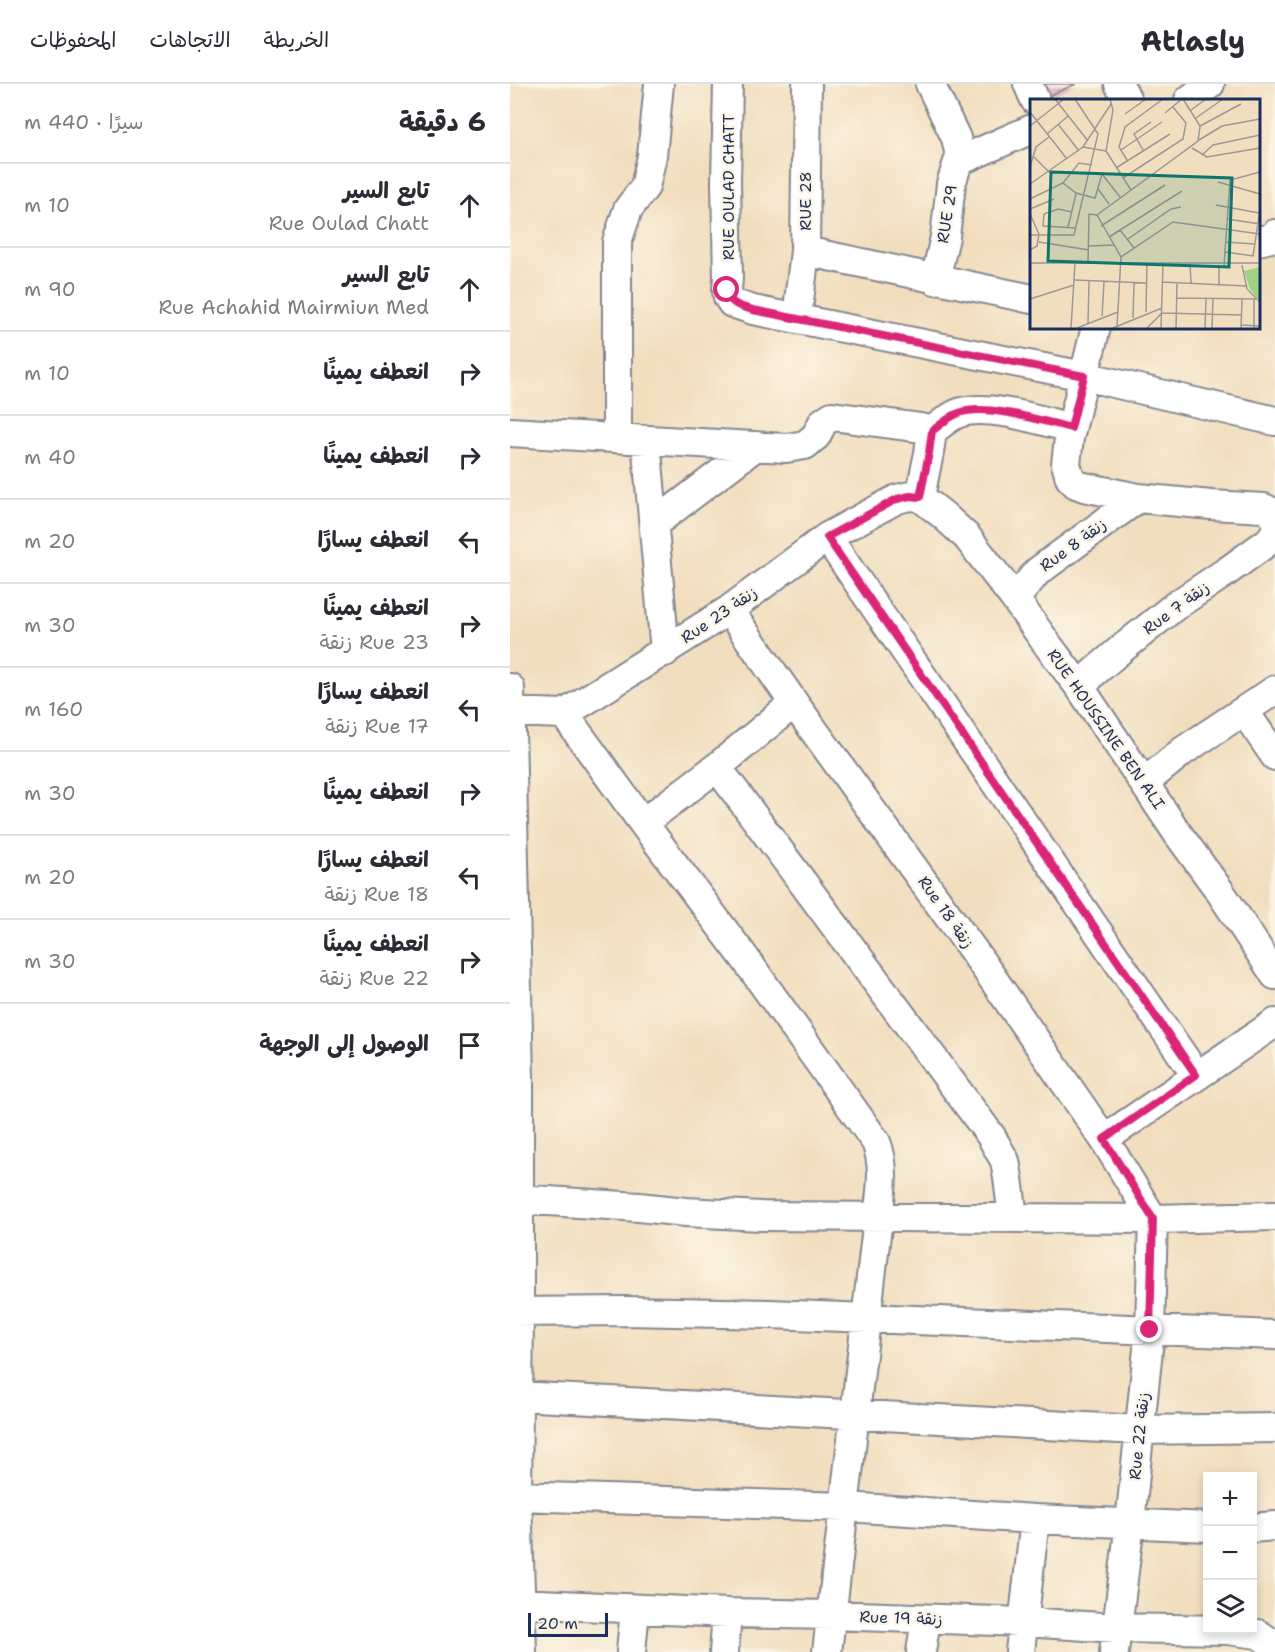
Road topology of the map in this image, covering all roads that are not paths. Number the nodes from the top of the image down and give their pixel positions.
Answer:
1 (658, 84) edge
2 (728, 84) edge
3 (807, 84) edge
4 (930, 84) edge
5 (1028, 84) edge
6 (1119, 84) edge
7 (1210, 84) edge
8 (1035, 99) edge
9 (1126, 99) edge
10 (1190, 99) edge
11 (1030, 130) edge
12 (960, 161) junction
13 (805, 251) junction
14 (935, 280) junction
15 (1030, 299) edge
16 (797, 318) junction
17 (1096, 328) edge
18 (1084, 376) junction
19 (1275, 421) edge
20 (1071, 428) junction
21 (932, 431) junction
22 (510, 432) edge
23 (617, 438) junction
24 (646, 440) junction
25 (756, 446) junction
26 (920, 497) junction
27 (1138, 498) junction
28 (1275, 518) edge
29 (654, 524) junction
30 (1275, 533) edge
31 (827, 537) junction
32 (1015, 599) junction
33 (729, 610) junction
34 (665, 651) junction
35 (510, 688) edge
36 (1081, 689) junction
37 (1275, 690) edge
38 (794, 703) junction
39 (1244, 711) junction
40 (510, 712) edge
41 (564, 714) junction
42 (1275, 756) edge
43 (717, 767) junction
44 (1144, 783) junction
45 (643, 823) junction
46 (513, 942) edge
47 (1275, 975) edge
48 (1275, 1023) edge
49 (1196, 1075) junction
50 (514, 1078) edge
51 (1104, 1139) junction
52 (518, 1199) junction
53 (1275, 1216) edge
54 (1013, 1217) junction
55 (878, 1218) junction
56 (1153, 1219) junction
57 (515, 1312) edge
58 (866, 1317) junction
59 (1150, 1330) junction
60 (1275, 1335) edge
61 (518, 1396) junction
62 (855, 1414) junction
63 (1275, 1428) edge
64 (1139, 1430) junction
65 (517, 1496) junction
66 (844, 1507) junction
67 (1035, 1519) junction
68 (1130, 1523) junction
69 (1275, 1526) edge
70 (1203, 1527) edge
71 (1257, 1528) edge
72 (514, 1567) edge
73 (520, 1604) junction
74 (635, 1609) junction
75 (727, 1613) junction
76 (831, 1615) junction
77 (926, 1619) junction
78 (1024, 1622) junction
79 (1225, 1637) edge
80 (1115, 1640) edge
81 (522, 1652) edge
82 (631, 1652) edge
83 (724, 1652) edge
84 (827, 1652) edge
85 (921, 1652) edge
86 (1020, 1652) edge
87 (1273, 1652) edge

1 - 23 street
2 - 16 street, RUE OULAD CHATT
3 - 13 street, RUE 28
4 - 12 street, RUE 29
5 - 8 street
6 - 9 street
7 - 10 street
11 - 12 street
12 - 14 street, RUE 29
13 - 14 street
13 - 16 street, RUE 28
14 - 15 street
16 - 18 street
17 - 18 street
18 - 19 street
18 - 20 street
20 - 21 street
20 - 27 street
21 - 25 street
21 - 26 street
22 - 23 street
23 - 24 street
24 - 25 street
24 - 29 street
25 - 29 street
26 - 31 street, Rue 23 زنقة
26 - 32 street, RUE HOUSSINE BEN ALI
27 - 28 street
27 - 32 street, Rue 8 زنقة
29 - 34 street
30 - 36 street, Rue 7 زنقة
31 - 33 street, Rue 23 زنقة
31 - 49 street
32 - 36 street, RUE HOUSSINE BEN ALI
33 - 34 street, Rue 23 زنقة
33 - 38 street, Rue 18 زنقة
34 - 41 street, Rue 23 زنقة
35 - 40 street
36 - 44 street, RUE HOUSSINE BEN ALI
37 - 39 street
38 - 43 street
38 - 51 street, Rue 18 زنقة
39 - 42 street
39 - 44 street
40 - 41 street
40 - 46 street
41 - 45 street
43 - 45 street
43 - 54 street
44 - 47 street, RUE HOUSSINE BEN ALI
45 - 55 street
46 - 50 street
48 - 49 street
49 - 51 street
50 - 52 street
51 - 56 street, Rue 18 زنقة
52 - 55 street
52 - 57 street
53 - 56 street
54 - 55 street
54 - 56 street
55 - 58 street
56 - 59 street, Rue 22 زنقة
57 - 58 street
57 - 61 street
58 - 59 street
58 - 62 street
59 - 60 street
59 - 64 street, Rue 22 زنقة
61 - 62 street
61 - 65 street
62 - 64 street
62 - 66 street
63 - 64 street
64 - 68 street, Rue 22 زنقة
65 - 66 street
65 - 72 street
66 - 67 street
66 - 76 street
67 - 68 street
67 - 78 street
68 - 70 street
68 - 80 street, Rue 22 زنقة
69 - 71 street
72 - 73 street
73 - 74 street, Rue 19 زنقة
73 - 81 street
74 - 75 street, Rue 19 زنقة
74 - 82 street
75 - 76 street, Rue 19 زنقة
75 - 83 street
76 - 77 street, Rue 19 زنقة
76 - 84 street
77 - 78 street, Rue 19 زنقة
77 - 85 street
78 - 80 street, Rue 19 زنقة
78 - 86 street
79 - 80 street, Rue 19 زنقة
79 - 87 street, Rue 19 زنقة

